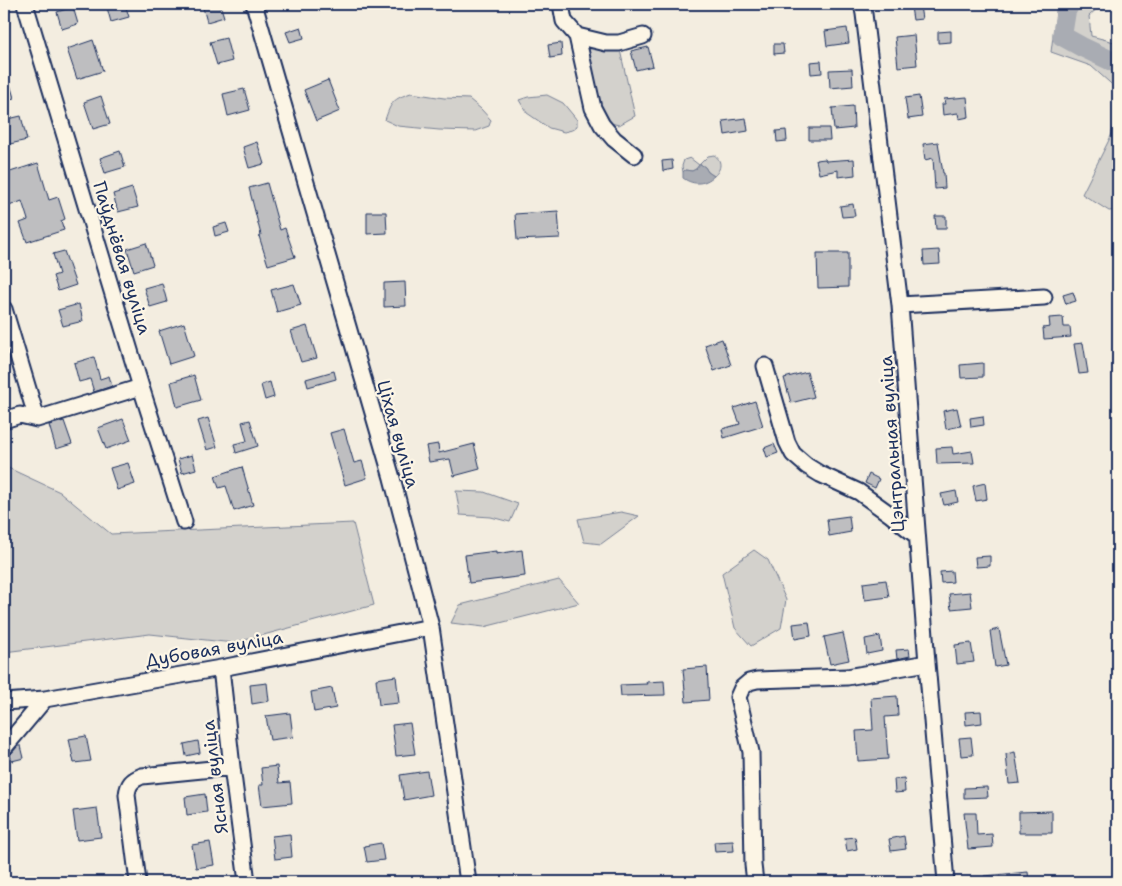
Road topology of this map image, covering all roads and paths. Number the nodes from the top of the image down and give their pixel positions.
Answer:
1 (25, 4) edge
2 (254, 4) edge
3 (560, 4) edge
4 (862, 4) edge
5 (577, 36) junction
6 (643, 36) dead end
7 (634, 155) dead end
8 (1044, 297) dead end
9 (900, 305) junction
10 (4, 309) edge
11 (765, 366) dead end
12 (141, 387) junction
13 (38, 419) junction
14 (4, 420) edge
15 (184, 522) dead end
16 (917, 536) junction
17 (431, 627) junction
18 (927, 664) junction
19 (222, 668) junction
20 (45, 699) junction
21 (4, 702) edge
22 (4, 748) edge
23 (232, 767) junction
24 (138, 882) edge
25 (247, 882) edge
26 (468, 882) edge
27 (755, 882) edge
28 (946, 882) edge

1 - 12 street, Паўднёвая вуліца
2 - 17 street, Ціхая вуліца
3 - 5 street
4 - 9 street, Цэнтральная вуліца
5 - 6 street
5 - 7 street
8 - 9 street
9 - 16 street, Цэнтральная вуліца
10 - 13 street
11 - 16 street
12 - 13 street
12 - 15 street, Паўднёвая вуліца
13 - 14 street
16 - 18 street, Цэнтральная вуліца
17 - 19 street, Дубовая вуліца
17 - 26 street, Ціхая вуліца
18 - 27 street
18 - 28 street, Цэнтральная вуліца
19 - 20 street, Дубовая вуліца
19 - 23 street, Ясная вуліца
20 - 21 street, Дубовая вуліца
20 - 22 street
23 - 24 street
23 - 25 street, Ясная вуліца

